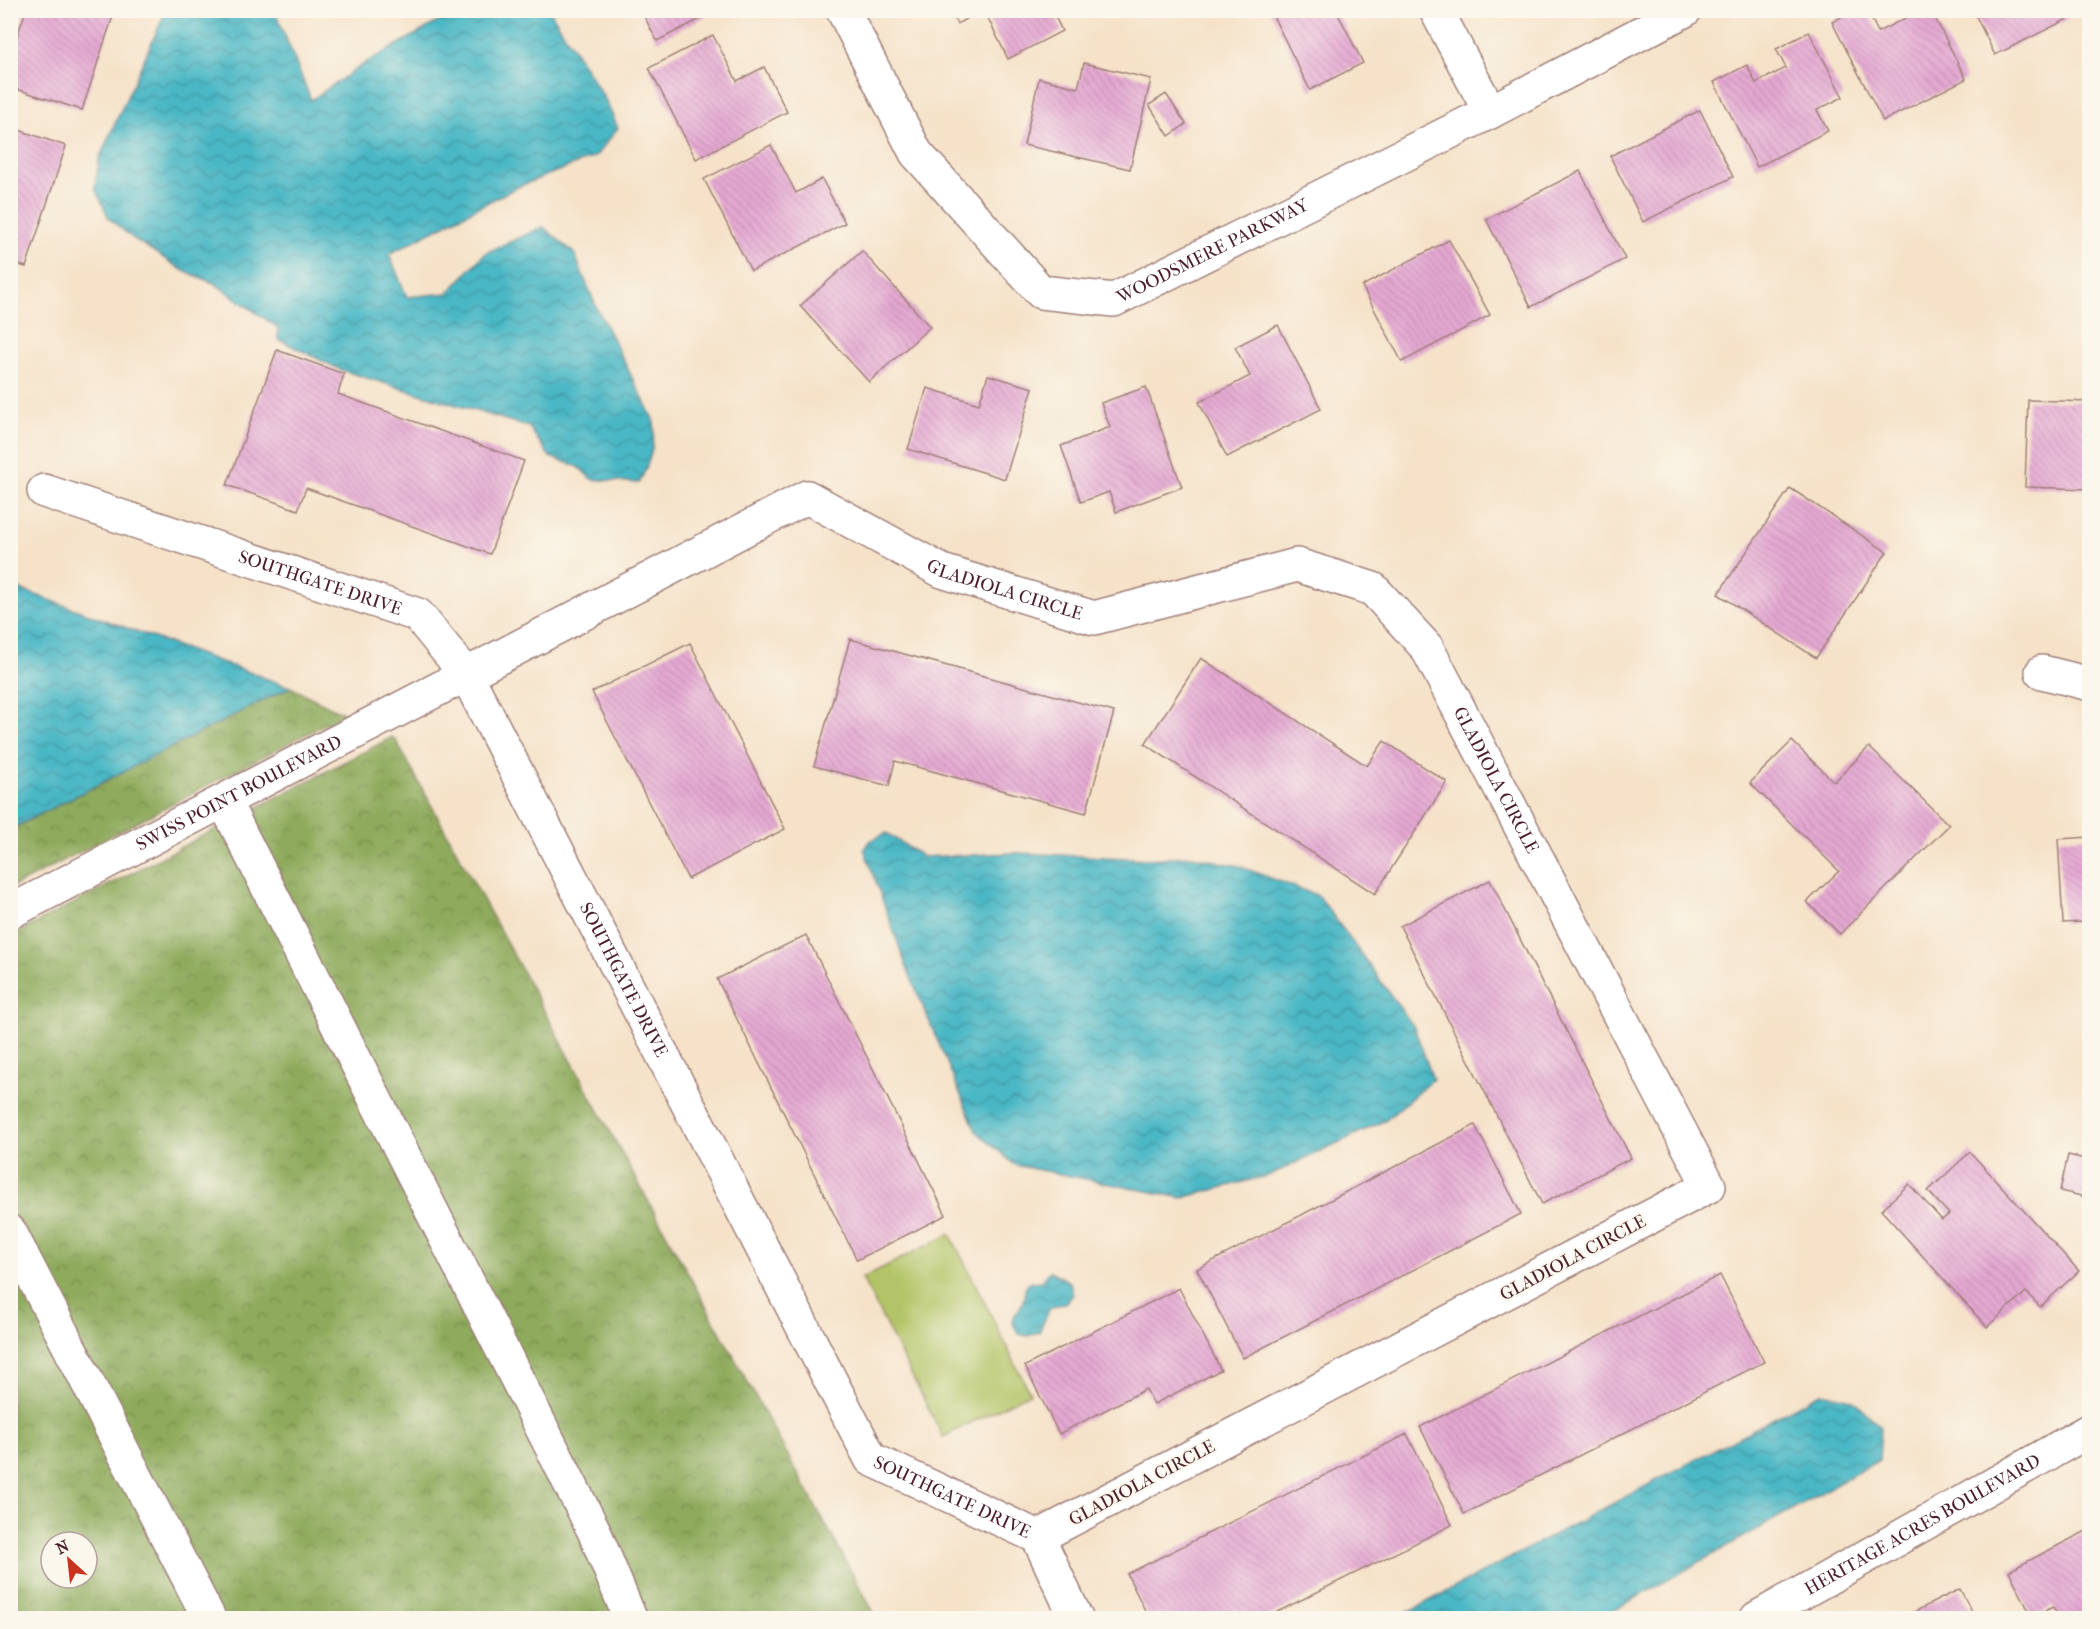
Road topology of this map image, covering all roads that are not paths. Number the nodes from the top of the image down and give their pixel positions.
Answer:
1 (843, 10) edge
2 (1436, 10) edge
3 (1685, 10) edge
4 (1490, 112) junction
5 (44, 491) dead end
6 (2042, 672) dead end
7 (466, 674) junction
8 (2090, 684) edge
9 (224, 801) junction
10 (10, 912) edge
11 (10, 1233) edge
12 (2090, 1430) edge
13 (1038, 1537) junction
14 (209, 1618) edge
15 (630, 1618) edge
16 (1076, 1618) edge
17 (1757, 1618) edge

1 - 4 street, WOODSMERE PARKWAY
2 - 4 street
3 - 4 street, WOODSMERE PARKWAY
5 - 7 street, SOUTHGATE DRIVE
6 - 8 street
7 - 9 street, SWISS POINT BOULEVARD
7 - 13 street, SOUTHGATE DRIVE
7 - 13 street, GLADIOLA CIRCLE
9 - 10 street, SWISS POINT BOULEVARD
9 - 15 street
11 - 14 street
12 - 17 street, HERITAGE ACRES BOULEVARD
13 - 16 street, SOUTHGATE DRIVE

